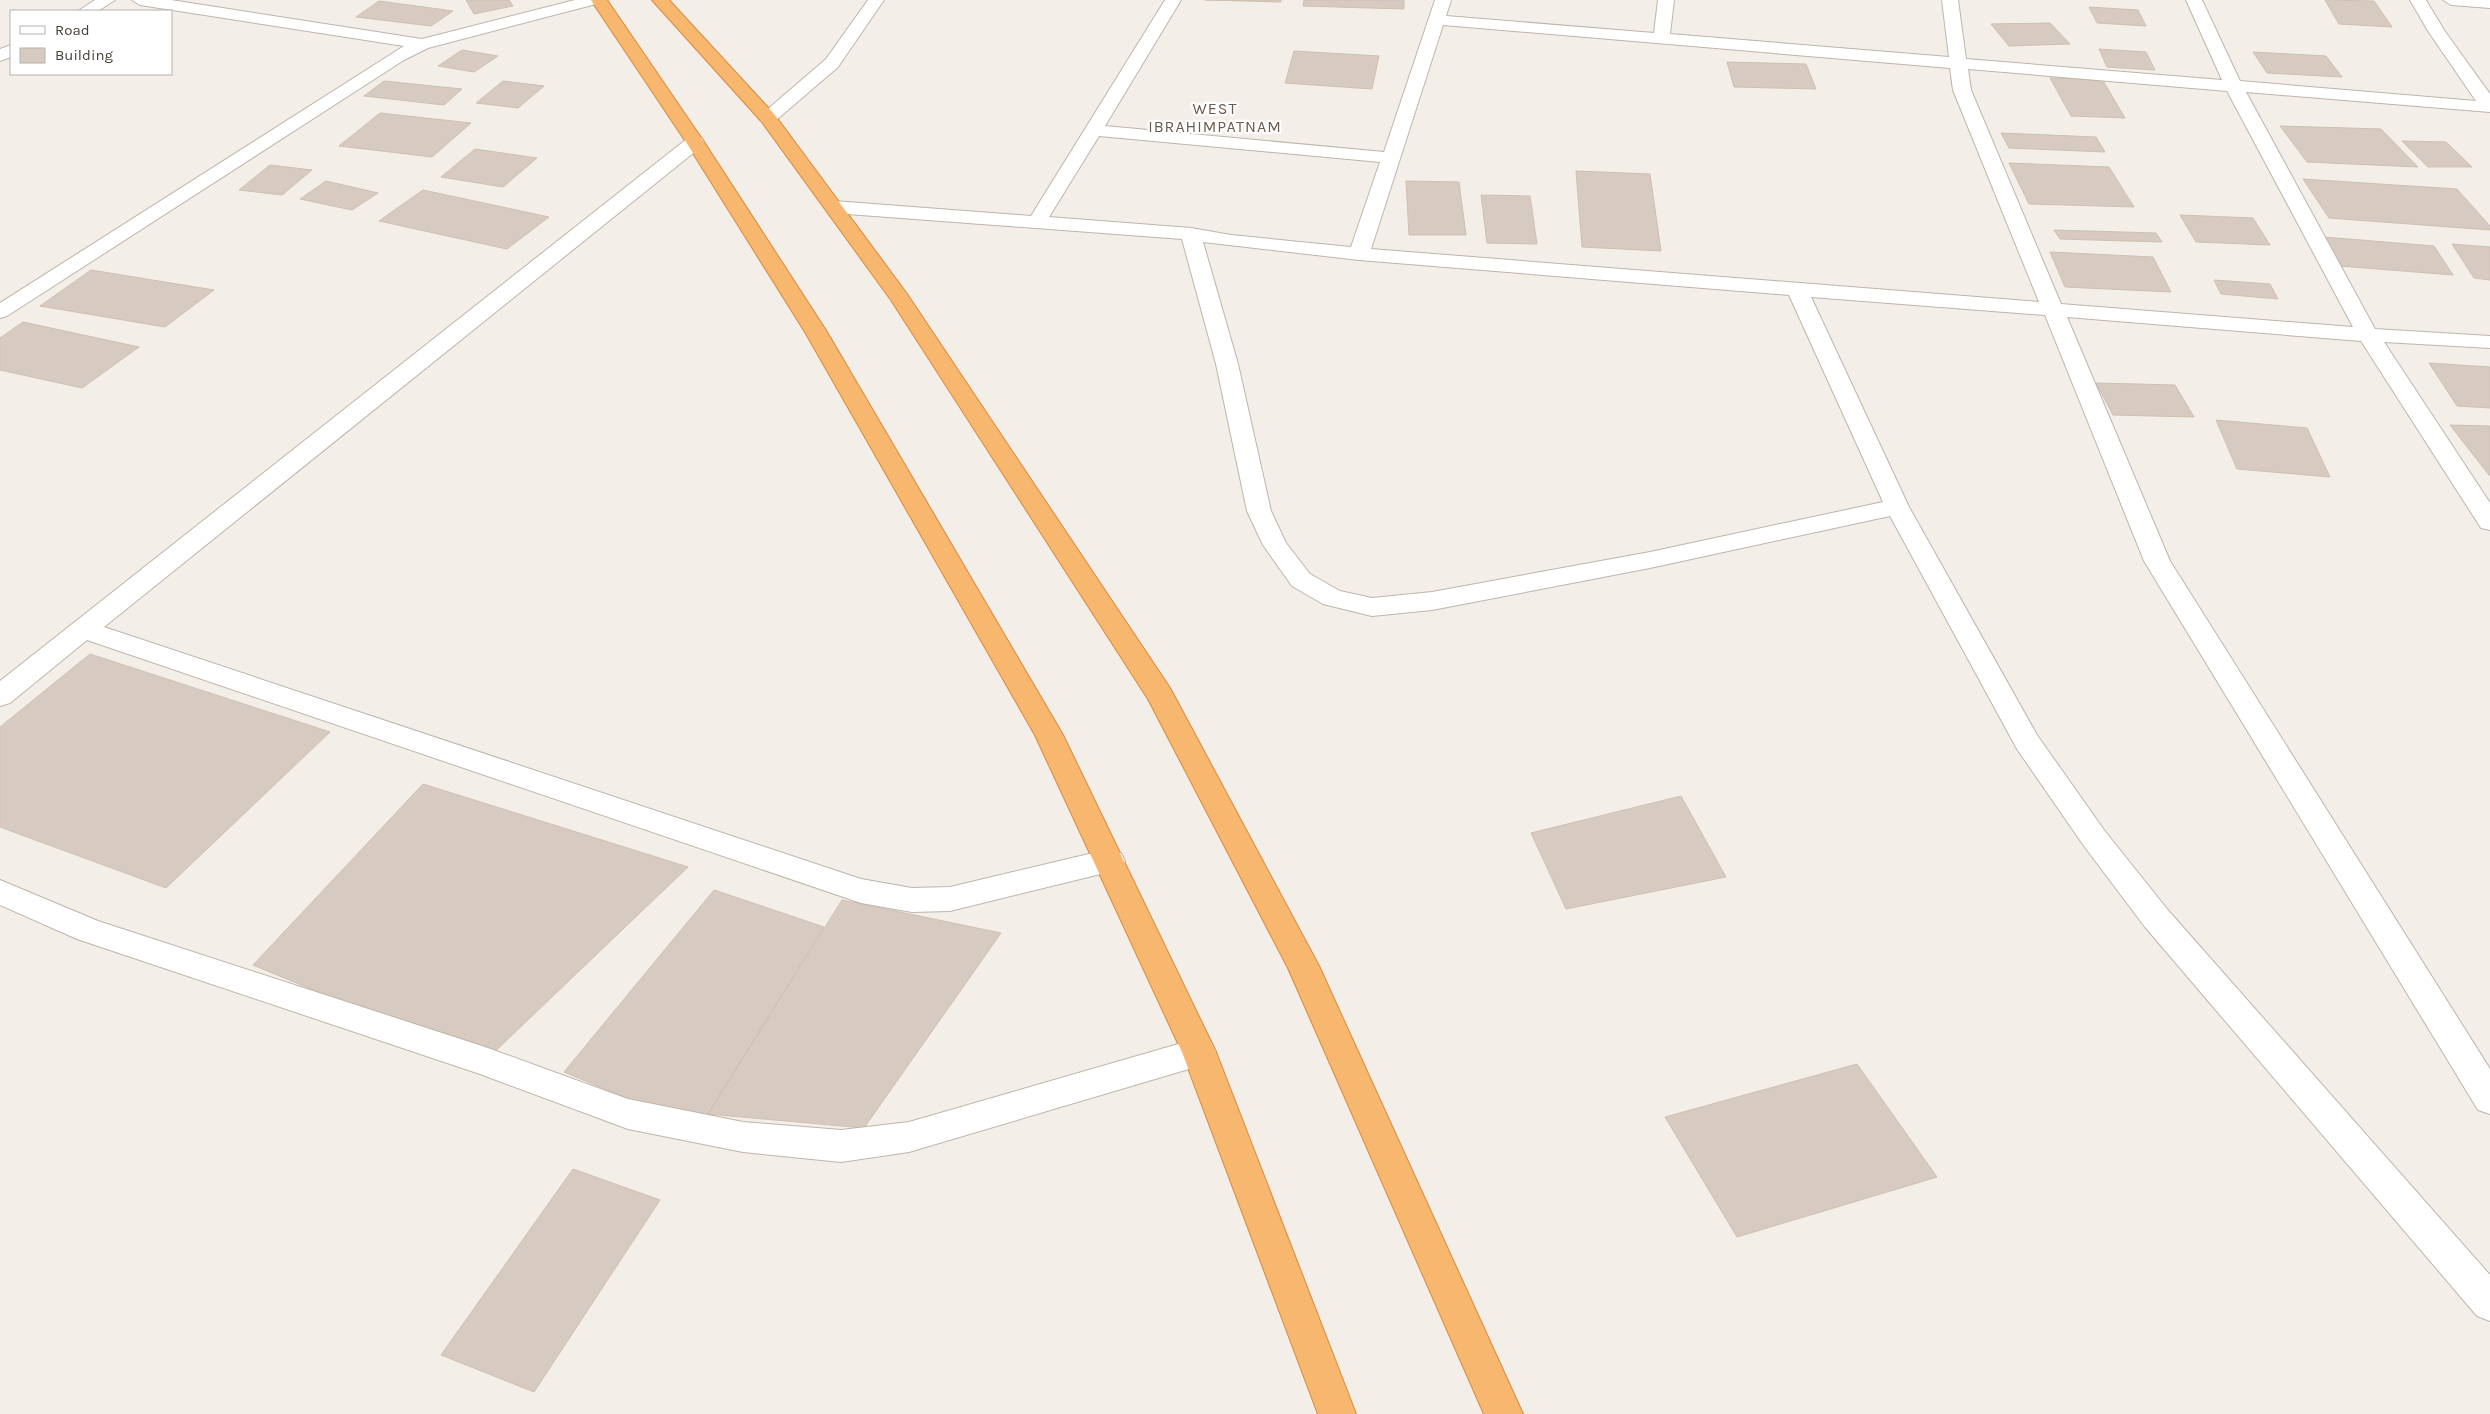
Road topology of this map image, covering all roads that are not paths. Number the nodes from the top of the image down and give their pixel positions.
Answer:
1 (108, 0) edge
2 (140, 0) edge
3 (594, 0) edge
4 (599, 0) edge
5 (660, 0) edge
6 (876, 0) edge
7 (1173, 0) edge
8 (1443, 0) edge
9 (1666, 0) edge
10 (1950, 0) edge
11 (2194, 0) edge
12 (2418, 0) edge
13 (2451, 0) edge
14 (2490, 3) edge
15 (88, 10) edge
16 (1437, 20) junction
17 (1661, 40) junction
18 (422, 44) junction
19 (1960, 65) junction
20 (2234, 87) junction
21 (2490, 107) edge
22 (768, 118) junction
23 (1093, 130) junction
24 (695, 142) junction
25 (1392, 158) junction
26 (834, 207) junction
27 (1036, 223) junction
28 (1191, 234) junction
29 (1359, 254) junction
30 (1797, 289) junction
31 (2053, 310) junction
32 (0, 312) edge
33 (2368, 335) junction
34 (2490, 342) edge
35 (1897, 507) junction
36 (2490, 522) edge
37 (82, 629) junction
38 (0, 696) edge
39 (1110, 861) junction
40 (0, 892) edge
41 (1199, 1052) junction
42 (2490, 1099) edge
43 (2490, 1303) edge
44 (1337, 1414) edge
45 (1504, 1414) edge

1 - 15 street
2 - 18 street
3 - 18 street
4 - 24 highway
5 - 22 highway
6 - 22 street
7 - 23 street
8 - 16 street
9 - 17 street
10 - 19 street
11 - 20 street
12 - 21 street
13 - 14 street
16 - 17 street
16 - 25 street
17 - 19 street
18 - 32 street
19 - 20 street
19 - 31 street
20 - 21 street
20 - 33 street
22 - 26 highway
23 - 25 street
23 - 27 street
24 - 37 street
24 - 39 highway
25 - 29 street
26 - 27 street
26 - 45 highway
27 - 28 street
28 - 29 street
28 - 35 street
29 - 30 street
30 - 31 street
30 - 35 street
31 - 33 street
31 - 42 street
33 - 34 street
33 - 36 street
35 - 43 street
37 - 38 street
37 - 39 street
39 - 41 highway
40 - 41 street
41 - 44 highway

